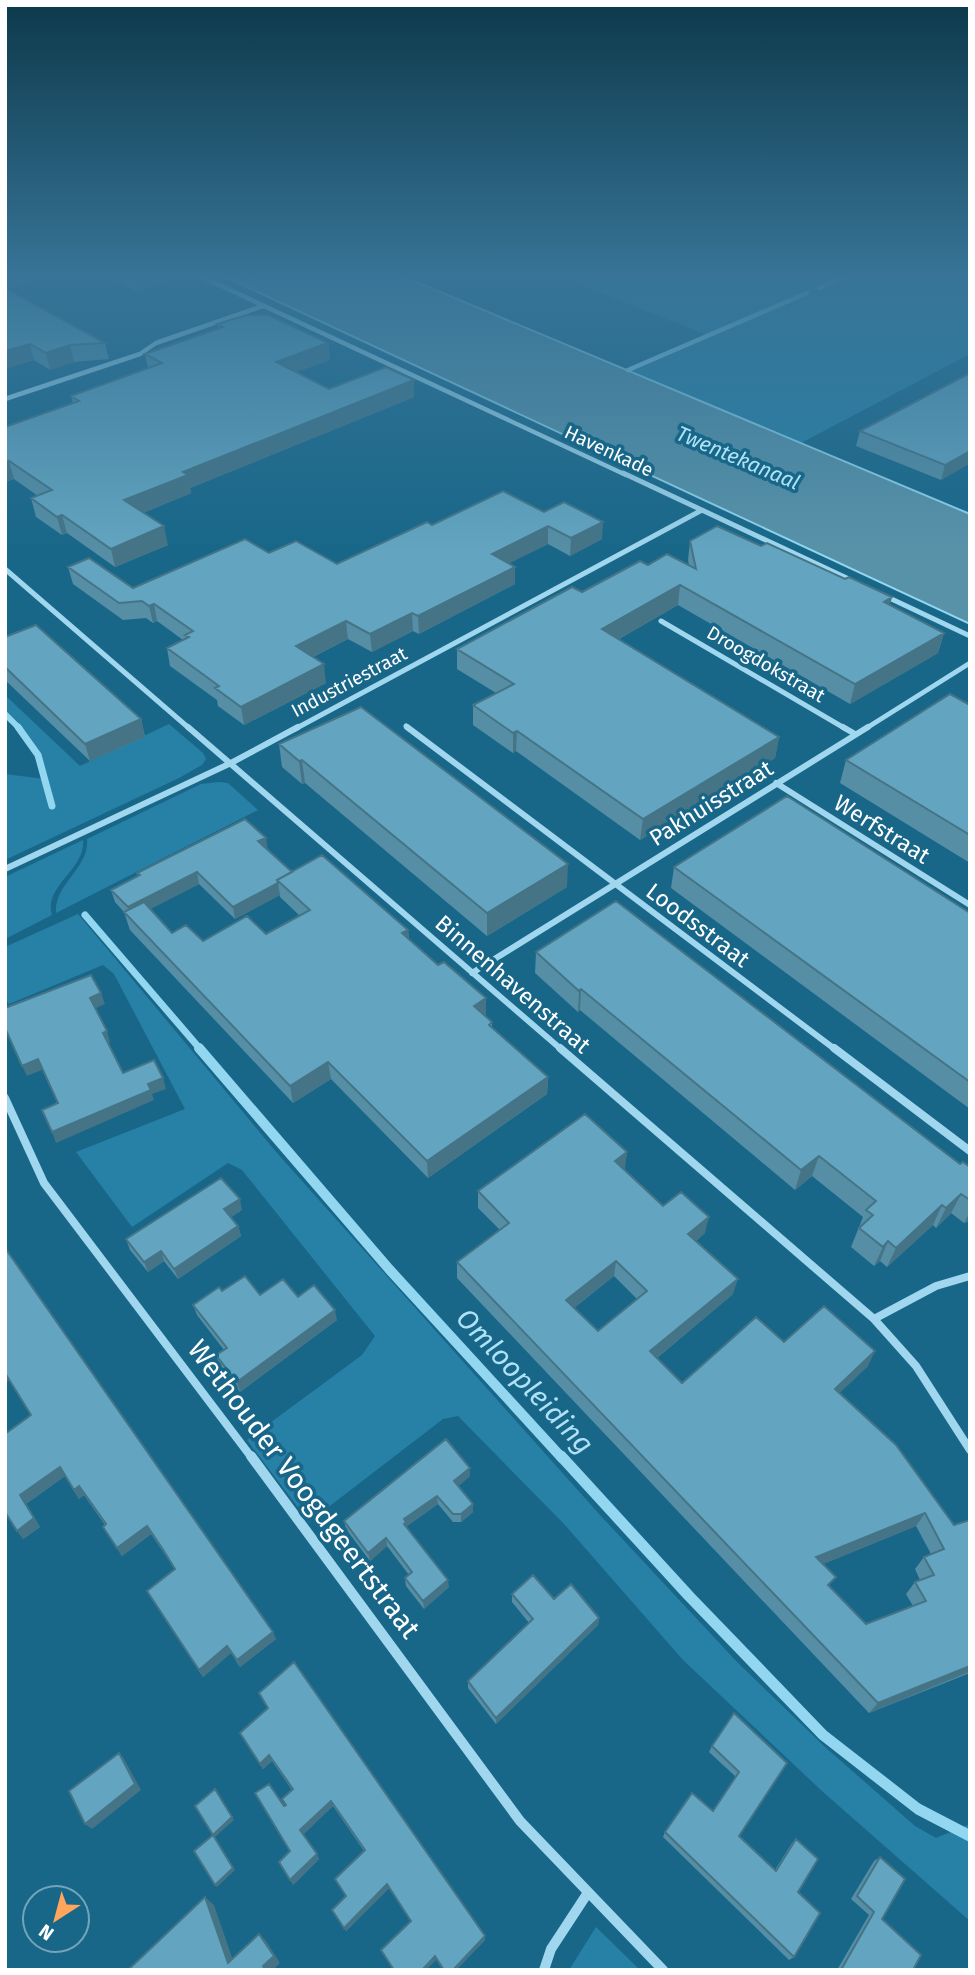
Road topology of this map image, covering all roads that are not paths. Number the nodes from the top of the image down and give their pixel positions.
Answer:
1 (100, 367) edge
2 (395, 367) edge
3 (5, 399) edge
4 (702, 510) junction
5 (5, 569) edge
6 (860, 585) edge
7 (872, 590) edge
8 (661, 621) dead end
9 (970, 636) edge
10 (970, 663) edge
11 (406, 726) dead end
12 (855, 734) junction
13 (231, 763) junction
14 (776, 783) junction
15 (5, 869) edge
16 (615, 884) junction
17 (970, 905) edge
18 (471, 973) junction
19 (5, 1098) edge
20 (970, 1151) edge
21 (970, 1276) edge
22 (874, 1319) junction
23 (970, 1450) edge
24 (587, 1894) junction
25 (544, 1970) edge
26 (663, 1970) edge

1 - 3 street
2 - 4 street, Havenkade
4 - 6 street, Havenkade
4 - 13 street, Industriestraat
5 - 13 street, Binnenhavenstraat
7 - 9 street
8 - 12 street, Droogdokstraat
10 - 12 street, Pakhuisstraat
11 - 16 street, Loodsstraat
12 - 14 street, Pakhuisstraat
13 - 15 street, Industriestraat
13 - 18 street, Binnenhavenstraat
14 - 16 street, Pakhuisstraat
14 - 17 street, Werfstraat
16 - 18 street, Pakhuisstraat
16 - 20 street, Loodsstraat
18 - 22 street, Binnenhavenstraat
19 - 24 street, Wethouder Voogdgeertstraat
21 - 22 street
22 - 23 street, Binnenhavenstraat
24 - 25 street
24 - 26 street, Wethouder Voogdgeertstraat

